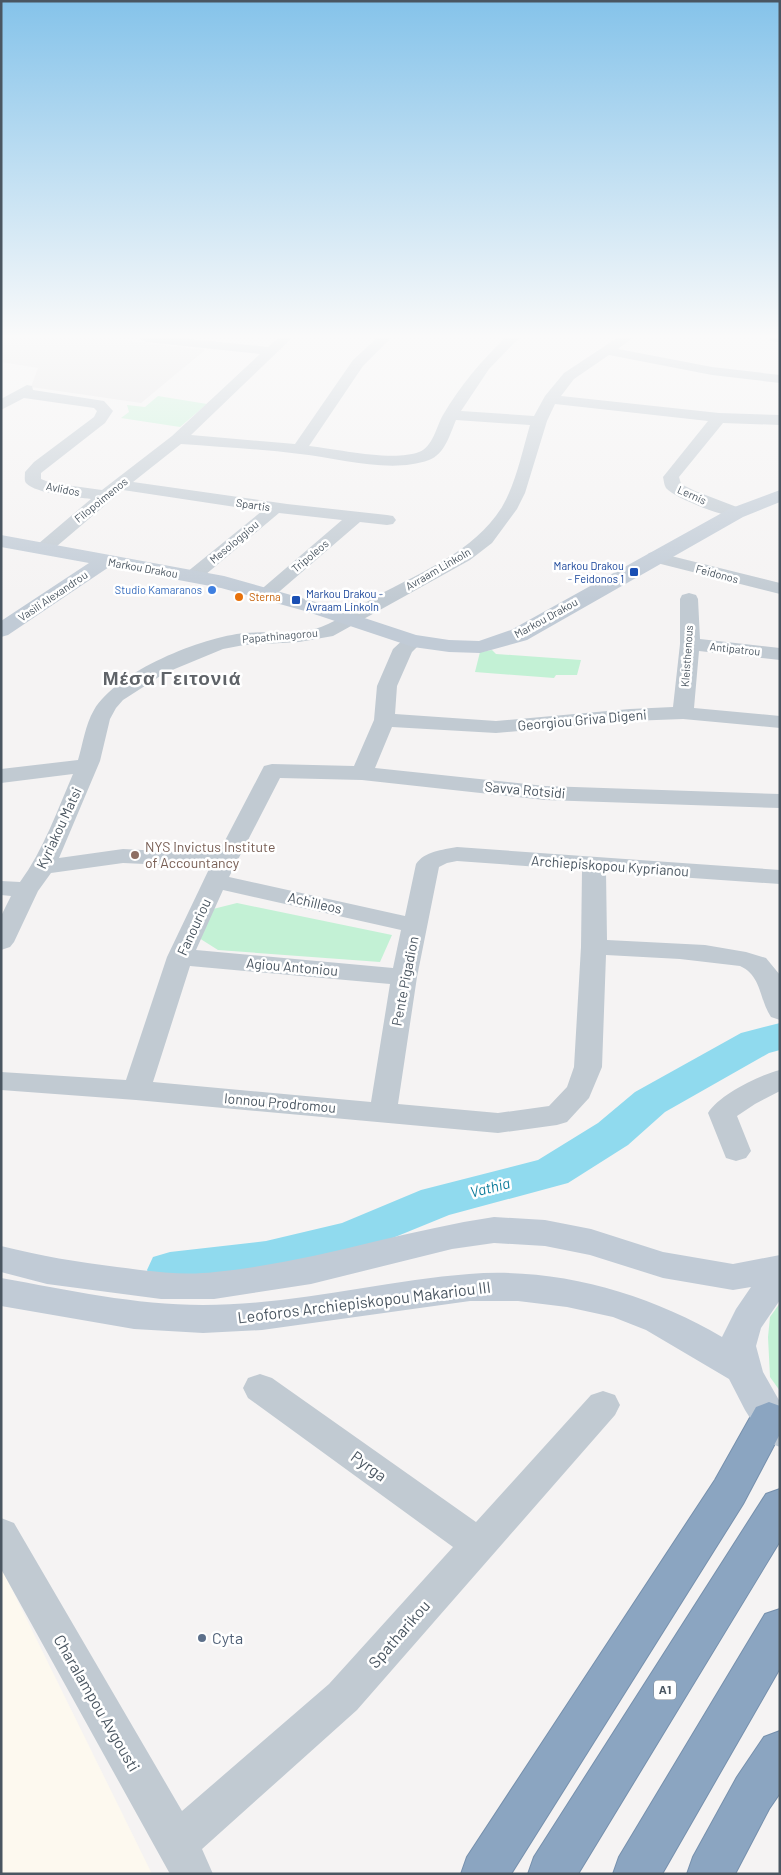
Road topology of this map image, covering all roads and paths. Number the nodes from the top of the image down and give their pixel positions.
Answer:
1 (93, 426) edge
2 (193, 426) edge
3 (315, 426) edge
4 (446, 426) edge
5 (538, 426) edge
6 (713, 426) edge
7 (178, 439) junction
8 (299, 449) junction
9 (120, 485) junction
10 (105, 496) junction
11 (780, 496) edge
12 (275, 508) junction
13 (736, 513) junction
14 (355, 518) junction
15 (387, 520) dead end
16 (1, 541) edge
17 (44, 548) junction
18 (655, 557) junction
19 (105, 561) junction
20 (193, 576) junction
21 (780, 589) edge
22 (266, 593) junction
23 (689, 599) dead end
24 (350, 619) junction
25 (1, 631) edge
26 (413, 640) junction
27 (690, 644) junction
28 (780, 654) edge
29 (683, 713) junction
30 (384, 720) junction
31 (780, 722) edge
32 (87, 766) junction
33 (272, 772) joint
34 (362, 773) junction
35 (1, 776) edge
36 (780, 801) edge
37 (440, 856) joint
38 (594, 865) junction
39 (43, 867) junction
40 (221, 871) junction
41 (780, 877) edge
42 (1, 888) edge
43 (27, 889) junction
44 (416, 926) junction
45 (1, 942) edge
46 (594, 946) junction
47 (180, 957) junction
48 (404, 977) junction
49 (780, 1011) edge
50 (780, 1080) edge
51 (1, 1081) edge
52 (136, 1090) junction
53 (383, 1113) junction
54 (736, 1151) dead end
55 (1, 1259) edge
56 (780, 1268) edge
57 (780, 1274) edge
58 (1, 1292) edge
59 (742, 1368) junction
60 (260, 1388) dead end
61 (603, 1405) dead end
62 (774, 1425) edge
63 (780, 1506) edge
64 (1, 1534) edge
65 (478, 1544) junction
66 (780, 1628) edge
67 (780, 1753) edge
68 (184, 1859) edge
69 (484, 1874) edge
70 (551, 1874) edge
71 (636, 1874) edge
72 (710, 1874) edge

1 - 10 street, Avlidos
2 - 7 street, Filopoimenos
3 - 8 street
4 - 8 street
5 - 24 street, Avraam Linkoln
6 - 13 street, Lernis
7 - 8 street
7 - 9 street, Filopoimenos
9 - 10 street, Filopoimenos
9 - 12 street, Spartis
10 - 17 street, Filopoimenos
11 - 13 street, Markou Drakou
12 - 14 street, Spartis
12 - 20 street, Mesologgiou
13 - 18 street, Markou Drakou
14 - 15 street, Spartis
14 - 22 street, Tripoleos
16 - 17 street, Markou Drakou
17 - 19 street, Markou Drakou
18 - 21 street, Feidonos
18 - 26 street, Markou Drakou
19 - 20 street, Markou Drakou
19 - 25 street, Vasili Alexandrou
20 - 22 street, Markou Drakou
22 - 24 street, Markou Drakou
23 - 27 street, Kleisthenous
24 - 26 street, Markou Drakou
24 - 32 street, Papathinagorou
26 - 30 street
27 - 28 street, Antipatrou
27 - 29 street, Kleisthenous
29 - 30 street, Georgiou Griva Digeni
29 - 31 street, Georgiou Griva Digeni
30 - 34 street
32 - 35 street
32 - 39 street, Kyriakou Matsi
33 - 34 street, Savva Rotsidi
33 - 40 street, Fanouriou
34 - 36 street, Savva Rotsidi
37 - 38 street, Archiepiskopou Kyprianou
37 - 44 street, Pente Pigadion
38 - 41 street, Archiepiskopou Kyprianou
38 - 46 street
39 - 40 street, Achilleos
39 - 43 street, Kyriakou Matsi
40 - 44 street, Achilleos
40 - 47 street, Fanouriou
42 - 43 street
43 - 45 street, Kyriakou Matsi
44 - 48 street, Pente Pigadion
46 - 49 street
46 - 53 street, Ionnou Prodromou
47 - 48 street, Agiou Antoniou
47 - 52 street, Fanouriou
48 - 53 street, Pente Pigadion
50 - 54 street
51 - 52 street, Ionnou Prodromou
52 - 53 street, Ionnou Prodromou
55 - 56 street
57 - 59 street
58 - 59 street, Leoforos Archiepiskopou Makariou III
59 - 62 street
60 - 65 street, Pyrga
61 - 65 street, Spatharikou
62 - 69 highway
63 - 70 highway, A1
64 - 68 street, Charalampou Avgousti
65 - 68 street, Spatharikou
66 - 71 highway
67 - 72 highway

